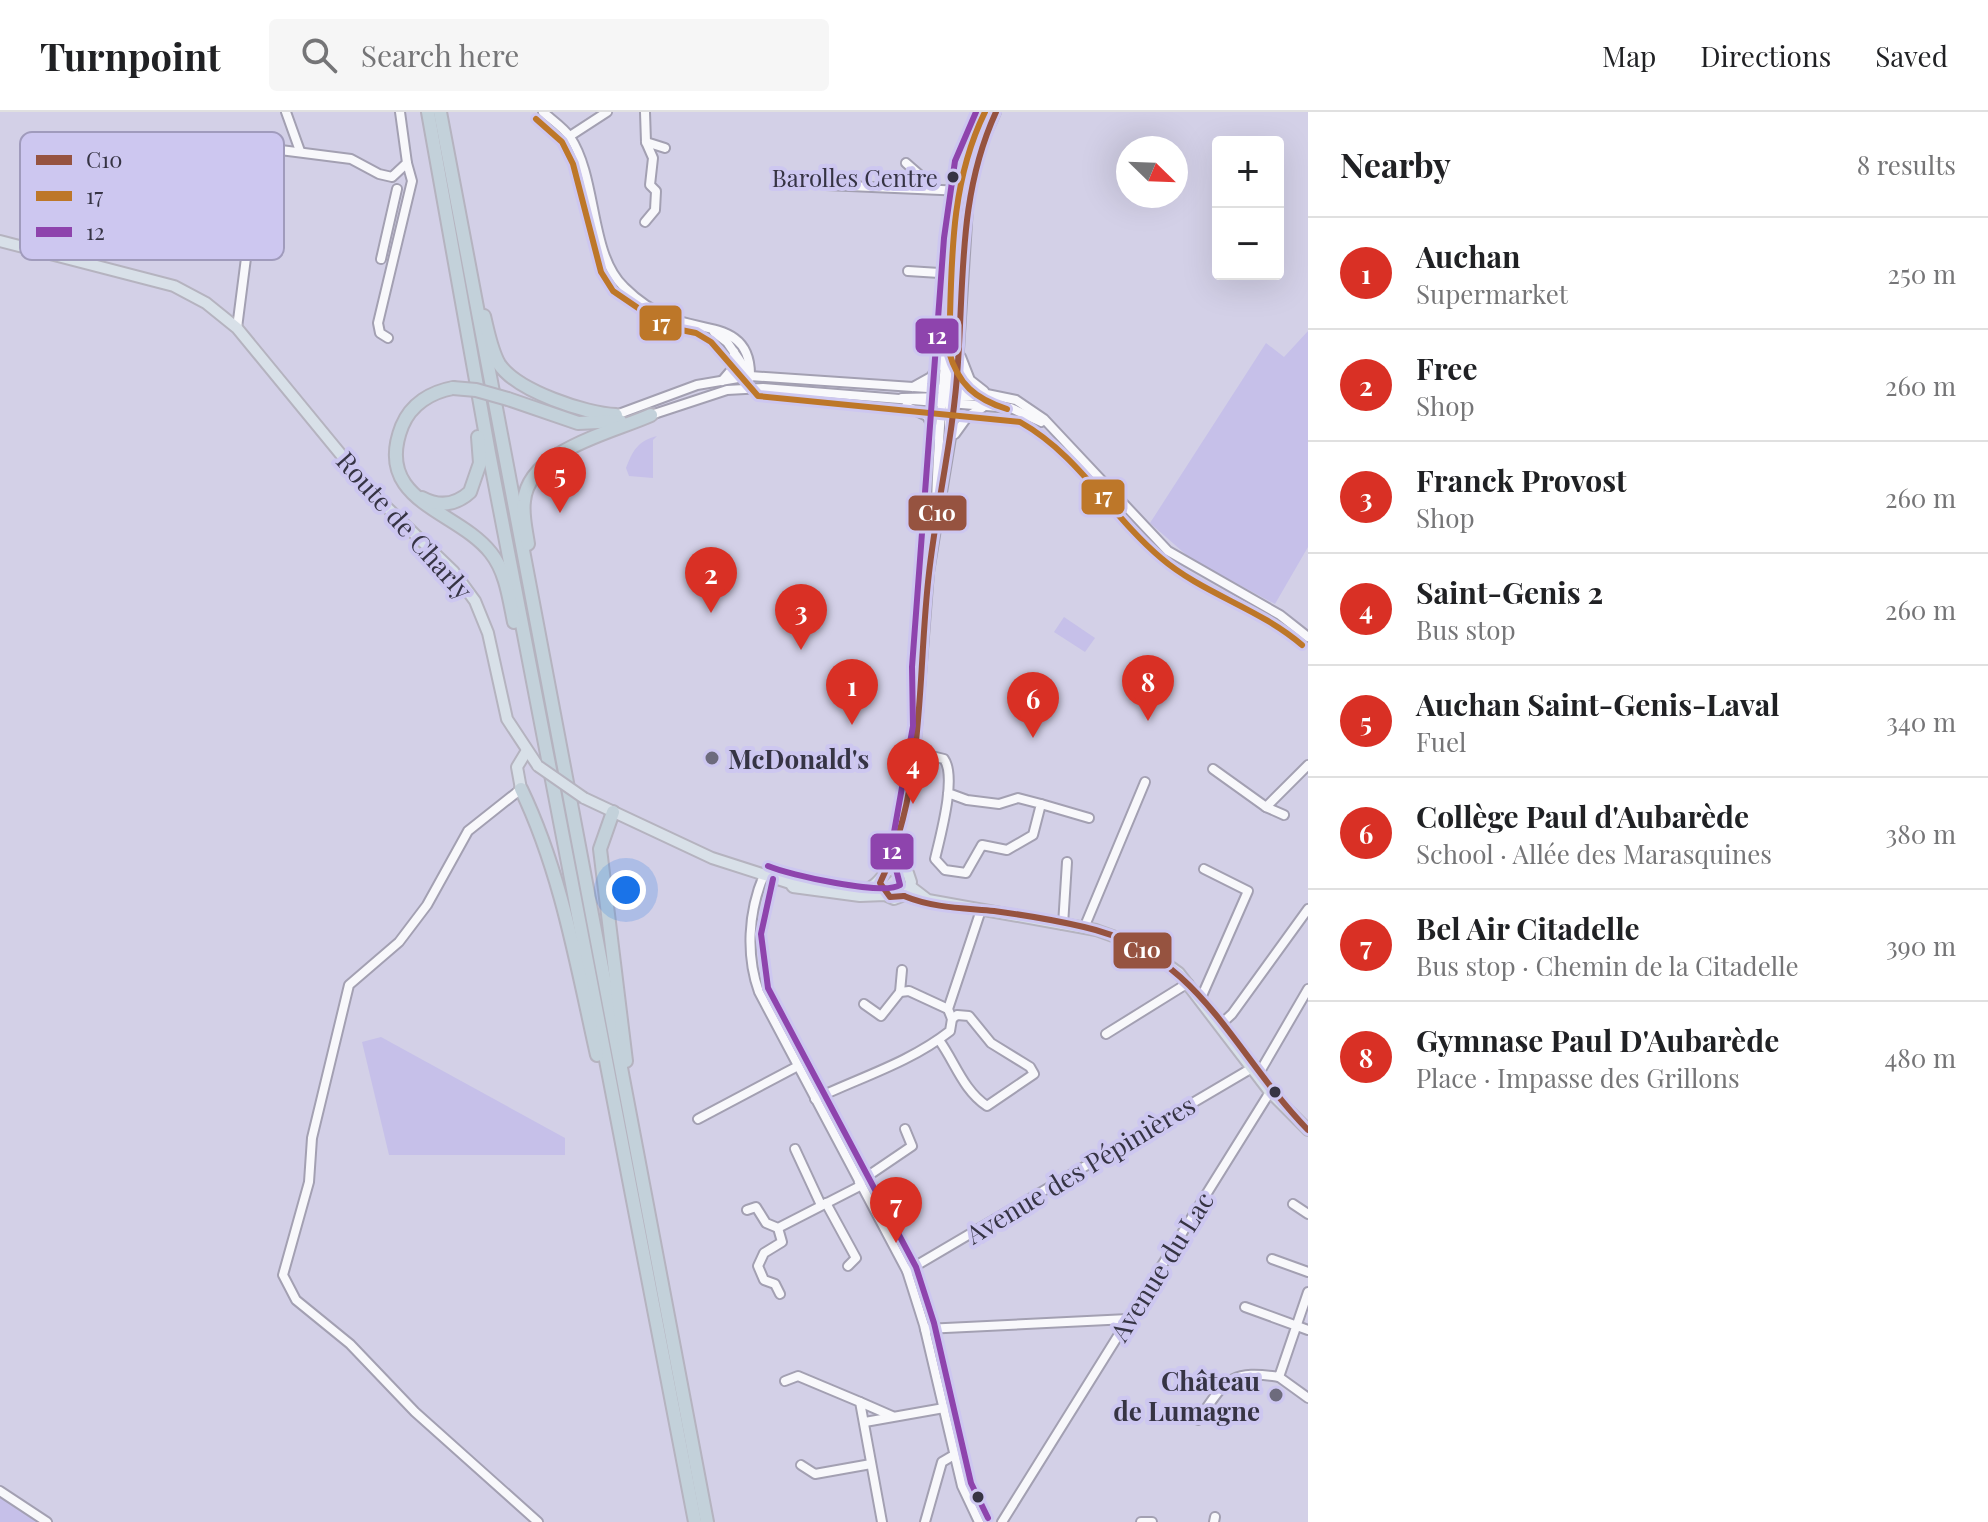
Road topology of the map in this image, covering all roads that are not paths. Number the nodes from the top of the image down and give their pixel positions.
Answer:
1 (286, 112) edge
2 (400, 112) edge
3 (428, 112) edge
4 (440, 112) edge
5 (543, 112) edge
6 (607, 112) edge
7 (645, 112) edge
8 (987, 112) edge
9 (996, 112) edge
10 (570, 136) junction
11 (646, 142) junction
12 (665, 148) dead end
13 (284, 150) edge
14 (300, 151) junction
15 (407, 163) junction
16 (906, 163) dead end
17 (392, 177) junction
18 (826, 185) dead end
19 (397, 189) junction
20 (925, 189) junction
21 (964, 191) junction
22 (407, 195) junction
23 (645, 222) dead end
24 (0, 241) edge
25 (20, 246) edge
26 (381, 259) dead end
27 (73, 260) edge
28 (86, 260) edge
29 (246, 260) edge
30 (466, 261) junction
31 (85, 263) junction
32 (908, 271) dead end
33 (952, 274) junction
34 (963, 274) junction
35 (706, 326) junction
36 (237, 328) junction
37 (948, 329) junction
38 (388, 338) dead end
39 (734, 351) junction
40 (946, 351) junction
41 (959, 351) junction
42 (474, 368) junction
43 (750, 376) junction
44 (792, 378) junction
45 (722, 381) junction
46 (912, 387) junction
47 (763, 388) junction
48 (727, 390) junction
49 (806, 391) junction
50 (992, 394) junction
51 (882, 397) junction
52 (949, 397) junction
53 (988, 406) junction
54 (651, 415) junction
55 (613, 419) junction
56 (1057, 434) junction
57 (939, 440) junction
58 (951, 446) junction
59 (410, 489) junction
60 (935, 531) junction
61 (534, 615) junction
62 (1308, 637) edge
63 (531, 668) junction
64 (526, 752) junction
65 (917, 752) junction
66 (536, 764) junction
67 (1308, 765) edge
68 (1213, 769) dead end
69 (1145, 782) dead end
70 (521, 789) junction
71 (948, 793) junction
72 (1041, 804) junction
73 (1266, 807) junction
74 (613, 812) junction
75 (1284, 815) dead end
76 (1089, 818) dead end
77 (1067, 862) dead end
78 (904, 869) junction
79 (1204, 869) dead end
80 (884, 874) junction
81 (764, 875) junction
82 (790, 883) junction
83 (908, 892) junction
84 (885, 895) junction
85 (1308, 909) edge
86 (981, 910) junction
87 (1063, 925) junction
88 (1084, 928) junction
89 (902, 970) dead end
90 (1188, 983) junction
91 (1308, 989) edge
92 (900, 992) junction
93 (1201, 998) junction
94 (864, 1004) dead end
95 (948, 1009) junction
96 (952, 1019) junction
97 (1221, 1024) junction
98 (1106, 1034) dead end
99 (939, 1040) junction
100 (798, 1066) junction
101 (1255, 1072) junction
102 (623, 1085) junction
103 (1270, 1092) junction
104 (815, 1099) junction
105 (615, 1106) junction
106 (698, 1119) dead end
107 (905, 1129) dead end
108 (1308, 1130) edge
109 (795, 1149) dead end
110 (860, 1184) junction
111 (823, 1204) junction
112 (1293, 1204) dead end
113 (747, 1210) dead end
114 (1308, 1214) edge
115 (778, 1228) junction
116 (1272, 1259) dead end
117 (848, 1266) dead end
118 (907, 1271) junction
119 (1308, 1272) edge
120 (1308, 1292) edge
121 (780, 1294) dead end
122 (1245, 1307) dead end
123 (1128, 1319) junction
124 (1297, 1325) junction
125 (925, 1329) junction
126 (1308, 1330) edge
127 (1279, 1377) junction
128 (785, 1381) dead end
129 (1308, 1398) edge
130 (860, 1402) junction
131 (944, 1408) junction
132 (894, 1417) junction
133 (1198, 1420) dead end
134 (865, 1422) junction
135 (954, 1455) junction
136 (871, 1464) junction
137 (801, 1465) dead end
138 (0, 1491) edge
139 (47, 1522) edge
140 (538, 1522) edge
141 (695, 1522) edge
142 (707, 1522) edge
143 (882, 1522) edge
144 (925, 1522) edge
145 (979, 1522) edge
146 (1002, 1522) edge
147 (1141, 1522) edge
148 (1152, 1522) edge

1 - 14 street
2 - 15 street
3 - 42 highway
4 - 30 highway
5 - 10 street
6 - 10 street
7 - 11 street
8 - 21 street
9 - 21 street
10 - 35 street
11 - 12 street
11 - 23 street
13 - 14 street
14 - 17 street
15 - 17 street
15 - 22 street
16 - 20 street
17 - 19 street
18 - 20 street
19 - 22 street
19 - 26 street
20 - 21 street
21 - 33 street
21 - 34 street
22 - 38 street
24 - 25 main road, Route de Charly
27 - 31 main road, Route de Charly
28 - 31 street
29 - 36 street
30 - 55 highway
30 - 61 highway
31 - 36 main road, Route de Charly
32 - 33 street
33 - 34 street
33 - 37 street
34 - 41 street
35 - 39 street
35 - 43 street
36 - 64 main road, Route de Charly
37 - 40 street
37 - 52 street
39 - 43 street
39 - 45 street
40 - 46 street
40 - 52 street
41 - 50 street
41 - 52 street
42 - 59 highway
42 - 63 highway
43 - 44 street
43 - 45 street
43 - 47 street
43 - 48 street
44 - 46 street
44 - 49 street
45 - 55 street
46 - 52 street
47 - 48 street
47 - 49 street
48 - 54 street
49 - 51 street
50 - 52 street
50 - 56 street
51 - 52 street
51 - 57 street
52 - 53 street
52 - 57 street
52 - 58 street
53 - 56 street
53 - 58 street
54 - 55 highway
54 - 61 highway
55 - 59 highway, bridge
56 - 62 street
57 - 60 street
58 - 60 street
59 - 63 highway
60 - 65 street
61 - 102 highway
63 - 105 highway
64 - 66 main road, Route de Charly
64 - 70 main road
65 - 71 street
65 - 78 street
65 - 80 street
66 - 70 main road
66 - 74 main road, Route de Charly, bridge
67 - 73 street
68 - 73 street
69 - 88 street
70 - 105 highway
70 - 140 street
71 - 72 street
71 - 72 street
72 - 76 street
73 - 75 street
74 - 81 main road, Route de Charly
74 - 102 highway
77 - 87 street
78 - 80 main road
78 - 83 main road
79 - 93 street
80 - 82 main road, Route de Charly
80 - 84 main road
81 - 82 main road, Route de Charly
81 - 100 street
82 - 84 main road, Route de Charly
83 - 84 main road
83 - 86 main road
85 - 97 street
86 - 87 main road
86 - 95 street
87 - 88 main road
88 - 90 main road
89 - 92 street
90 - 93 main road
90 - 98 street
91 - 101 street
92 - 94 street
92 - 95 street
93 - 97 main road
95 - 96 street
96 - 99 street
96 - 99 street
97 - 101 main road
99 - 104 street
100 - 104 street
100 - 106 street
101 - 103 main road
101 - 118 street, Avenue des Pépinières
102 - 142 highway
103 - 108 main road
103 - 123 street, Avenue du Lac
104 - 110 street
105 - 141 highway
107 - 110 street
109 - 111 street
110 - 111 street
110 - 118 street
111 - 115 street
111 - 117 street
112 - 114 street
113 - 115 street
115 - 121 street
116 - 119 street
118 - 125 street
120 - 124 street
122 - 124 street
123 - 125 street
123 - 146 street, Avenue du Lac
124 - 126 street
124 - 127 street
125 - 131 street
127 - 129 street
127 - 133 street
128 - 130 street
130 - 132 street
130 - 134 street
131 - 132 street
131 - 135 street
132 - 134 street
134 - 136 street
135 - 144 street
135 - 145 street
136 - 137 street
136 - 143 street
138 - 139 street
147 - 148 street

